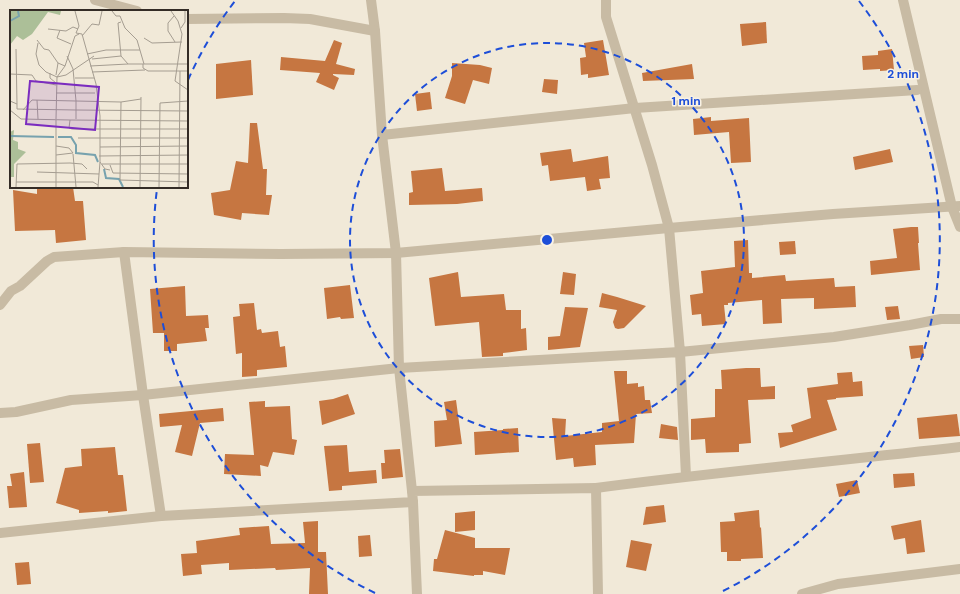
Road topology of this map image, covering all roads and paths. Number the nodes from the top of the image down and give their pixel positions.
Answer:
1 (94, 0) edge
2 (371, 0) edge
3 (606, 0) edge
4 (903, 0) edge
5 (133, 10) edge
6 (188, 19) edge
7 (375, 31) junction
8 (917, 90) dead end
9 (635, 108) junction
10 (382, 135) junction
11 (956, 206) edge
12 (960, 227) edge
13 (669, 228) junction
14 (124, 252) junction
15 (396, 254) junction
16 (0, 305) edge
17 (960, 320) edge
18 (680, 352) junction
19 (399, 368) junction
20 (143, 395) junction
21 (0, 412) edge
22 (960, 447) edge
23 (686, 476) junction
24 (596, 488) junction
25 (412, 491) junction
26 (413, 502) junction
27 (161, 516) junction
28 (0, 533) edge
29 (960, 569) edge
30 (417, 594) edge
31 (598, 594) edge
32 (802, 594) edge

1 - 5 street
2 - 7 street
3 - 9 street
4 - 11 street
6 - 7 street
7 - 10 street
8 - 9 street
9 - 10 street
9 - 13 street
10 - 15 street
11 - 12 street
11 - 13 street
13 - 15 street
13 - 18 street
14 - 15 street
14 - 16 street
14 - 20 street
15 - 19 street
17 - 18 street
18 - 19 street
18 - 23 street
19 - 20 street
19 - 25 street
20 - 21 street
20 - 27 street
22 - 23 street
23 - 24 street
24 - 25 street
24 - 31 street
25 - 26 street
26 - 27 street
26 - 30 street
27 - 28 street
29 - 32 street

